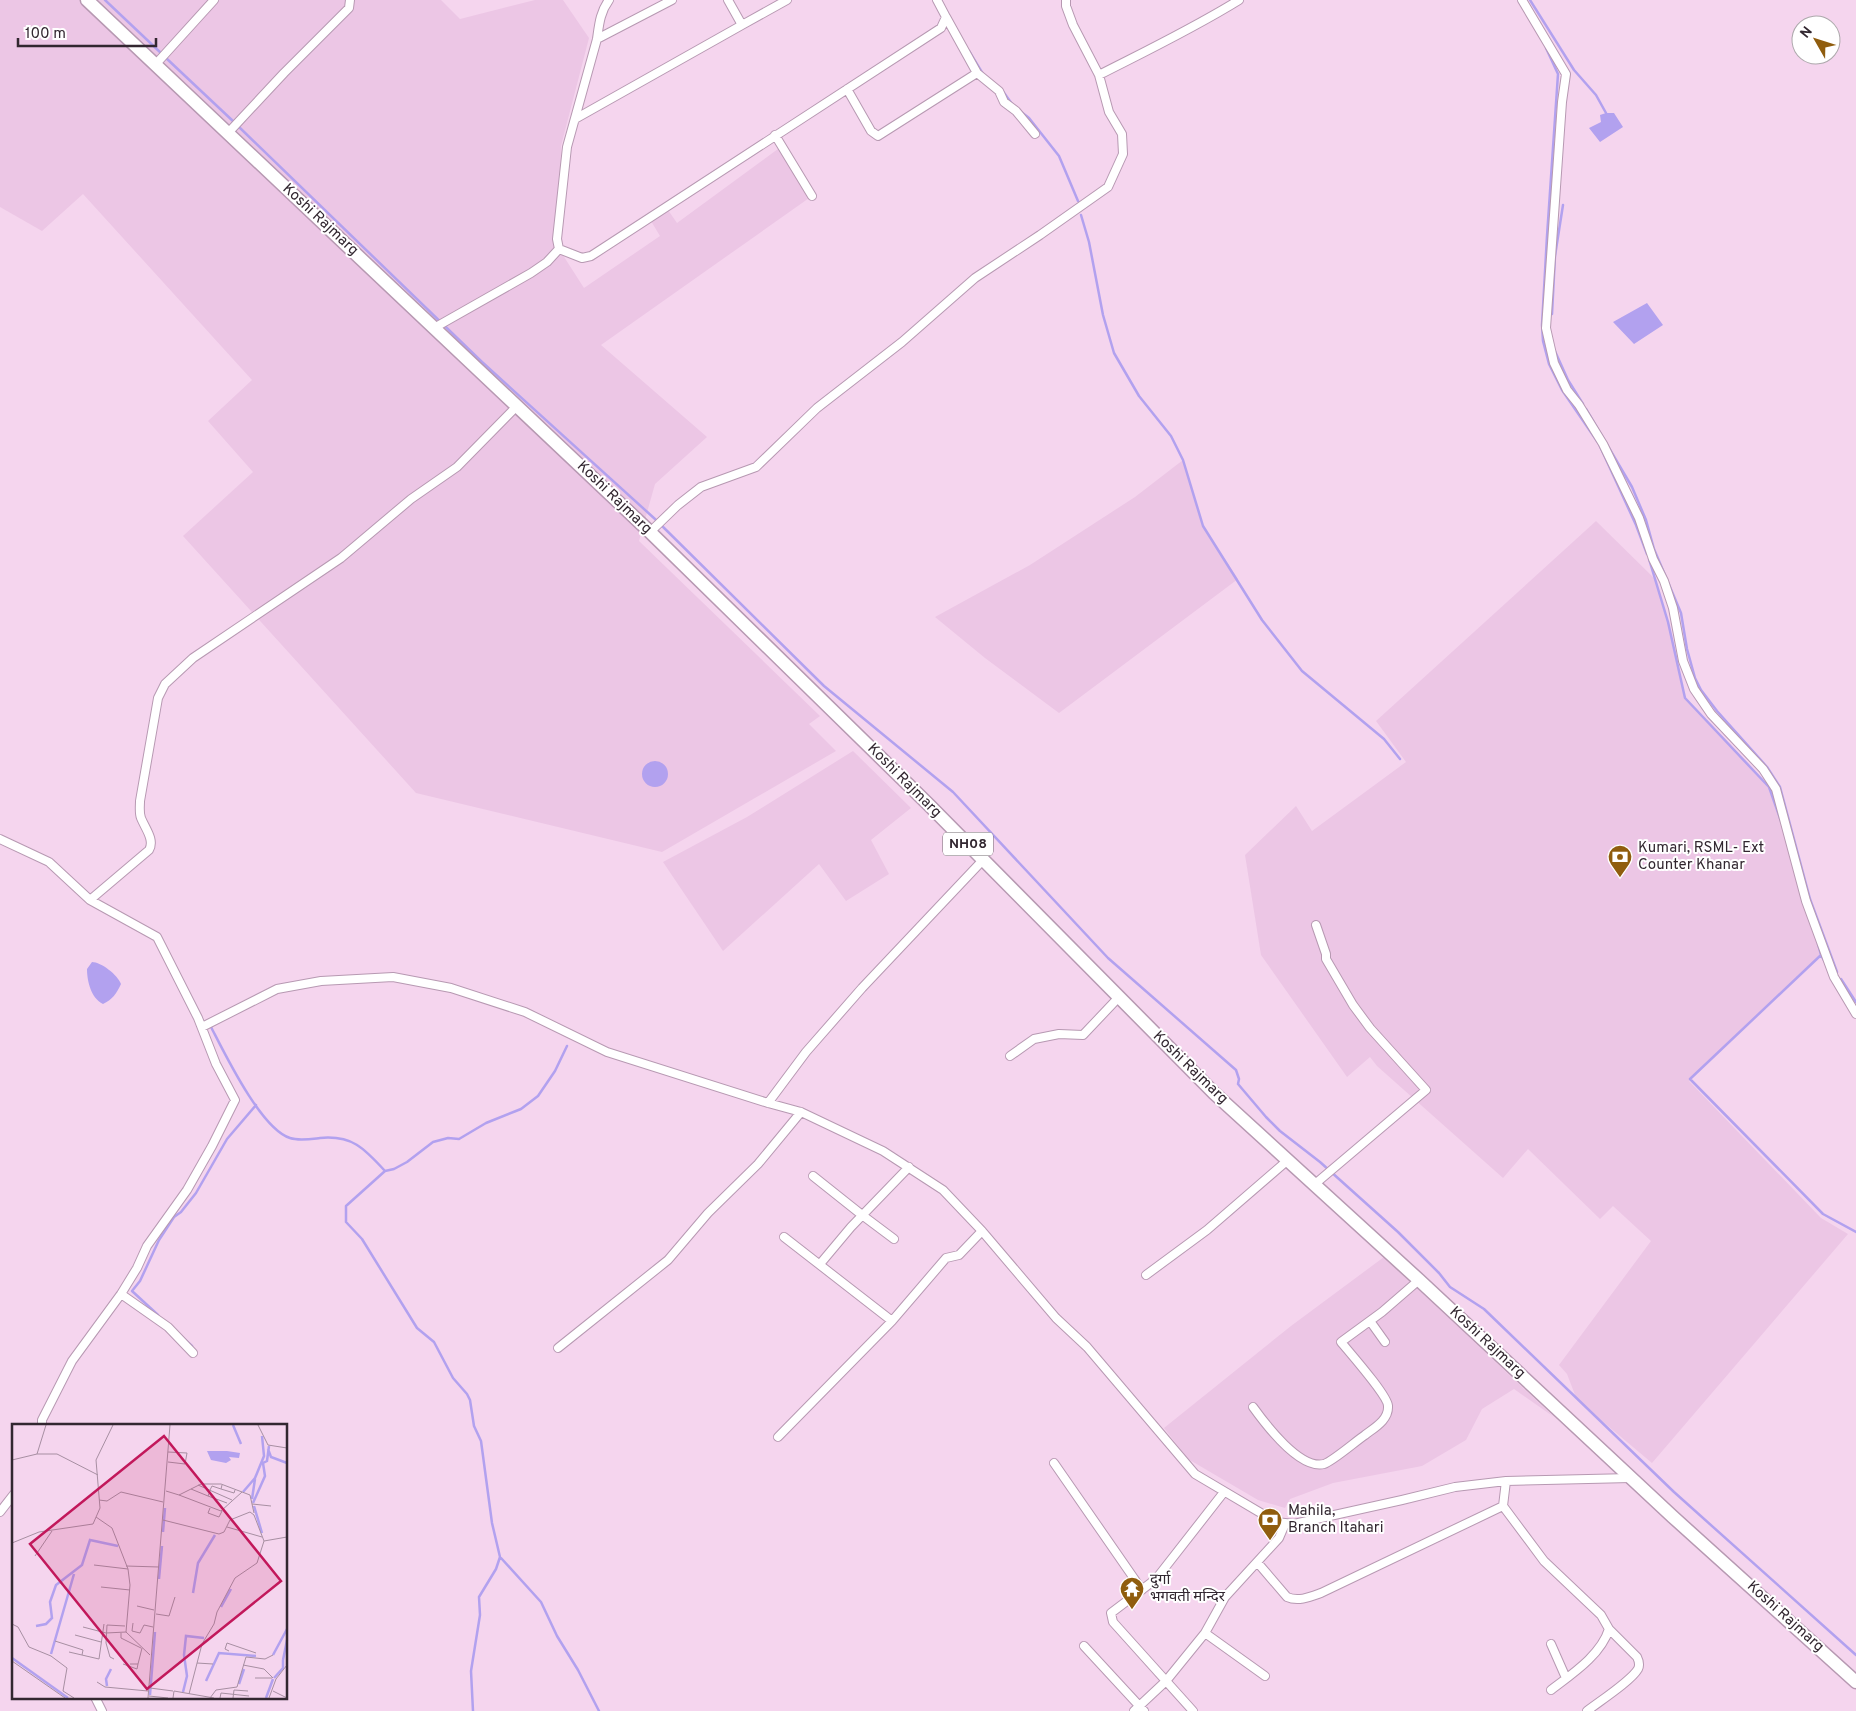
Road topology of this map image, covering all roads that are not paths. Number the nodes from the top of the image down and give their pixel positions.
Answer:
1 (87, 0) edge
2 (214, 0) edge
3 (350, 0) edge
4 (609, 0) edge
5 (672, 0) edge
6 (728, 0) edge
7 (787, 0) edge
8 (937, 0) edge
9 (1066, 0) edge
10 (1239, 0) edge
11 (1522, 0) edge
12 (946, 18) junction
13 (742, 24) junction
14 (597, 39) junction
15 (155, 65) junction
16 (977, 73) junction
17 (1099, 75) junction
18 (847, 89) junction
19 (575, 119) junction
20 (228, 133) junction
21 (1035, 134) dead end
22 (775, 135) junction
23 (812, 196) dead end
24 (559, 249) junction
25 (434, 328) junction
26 (517, 406) junction
27 (653, 530) junction
28 (0, 839) edge
29 (983, 860) junction
30 (90, 900) junction
31 (1316, 925) dead end
32 (1118, 997) junction
33 (1856, 1014) edge
34 (202, 1028) junction
35 (1010, 1056) dead end
36 (768, 1103) junction
37 (802, 1112) junction
38 (1288, 1160) junction
39 (909, 1167) junction
40 (813, 1176) dead end
41 (1315, 1184) junction
42 (862, 1216) junction
43 (982, 1231) junction
44 (784, 1237) dead end
45 (894, 1239) dead end
46 (820, 1264) junction
47 (1146, 1275) dead end
48 (1419, 1280) junction
49 (121, 1294) junction
50 (892, 1321) junction
51 (1370, 1321) junction
52 (1385, 1342) dead end
53 (558, 1348) dead end
54 (193, 1353) dead end
55 (1253, 1407) dead end
56 (42, 1424) edge
57 (778, 1437) dead end
58 (1054, 1463) dead end
59 (1632, 1478) junction
60 (1506, 1482) junction
61 (1224, 1492) junction
62 (12, 1497) edge
63 (1503, 1506) junction
64 (0, 1512) edge
65 (1285, 1524) junction
66 (1257, 1562) junction
67 (1142, 1590) junction
68 (1609, 1628) junction
69 (1205, 1633) junction
70 (1551, 1644) dead end
71 (1084, 1646) dead end
72 (1266, 1676) dead end
73 (1566, 1678) junction
74 (1166, 1681) junction
75 (1856, 1682) edge
76 (1550, 1690) dead end
77 (96, 1698) edge
78 (1139, 1709) edge
79 (102, 1711) edge
80 (1193, 1711) edge
81 (1587, 1711) edge

1 - 15 main road, Koshi Rajmarg / NH08
2 - 15 street
3 - 20 street
4 - 14 street
5 - 14 street
6 - 13 street
7 - 13 street
8 - 12 street
9 - 17 street
10 - 17 street
11 - 33 street
12 - 16 street
12 - 18 street
13 - 19 street
14 - 19 street
15 - 20 main road, Koshi Rajmarg / NH08
16 - 18 street
16 - 21 street
17 - 27 street
18 - 22 street
19 - 24 street
20 - 25 main road, Koshi Rajmarg / NH08
22 - 23 street
22 - 24 street
24 - 25 street
25 - 26 main road, Koshi Rajmarg / NH08
26 - 27 main road, Koshi Rajmarg / NH08
26 - 30 street
27 - 29 main road, Koshi Rajmarg / NH08
28 - 30 street
29 - 32 main road, Koshi Rajmarg / NH08
29 - 36 street
30 - 34 street
31 - 41 street
32 - 35 street
32 - 38 main road, Koshi Rajmarg / NH08
34 - 36 street
34 - 49 street
36 - 37 street
37 - 39 street
37 - 53 street
38 - 41 main road, Koshi Rajmarg / NH08
38 - 47 street
39 - 42 street
39 - 43 street
40 - 42 street
41 - 48 main road, Koshi Rajmarg / NH08
42 - 45 street
42 - 46 street
43 - 50 street
43 - 61 street
44 - 46 street
46 - 50 street
48 - 51 street
48 - 59 main road, Koshi Rajmarg / NH08
49 - 54 street
49 - 56 street
50 - 57 street
51 - 52 street
51 - 55 street
58 - 67 street
59 - 60 street
59 - 75 main road, Koshi Rajmarg / NH08
60 - 63 street
60 - 65 street
61 - 65 street
61 - 67 street
62 - 64 street
63 - 66 street
63 - 68 street
65 - 66 street
66 - 69 street
67 - 74 street
68 - 73 street
68 - 81 street
69 - 72 street
69 - 74 street
70 - 73 street
71 - 78 street
73 - 76 street
74 - 78 street
74 - 80 street
77 - 79 street

